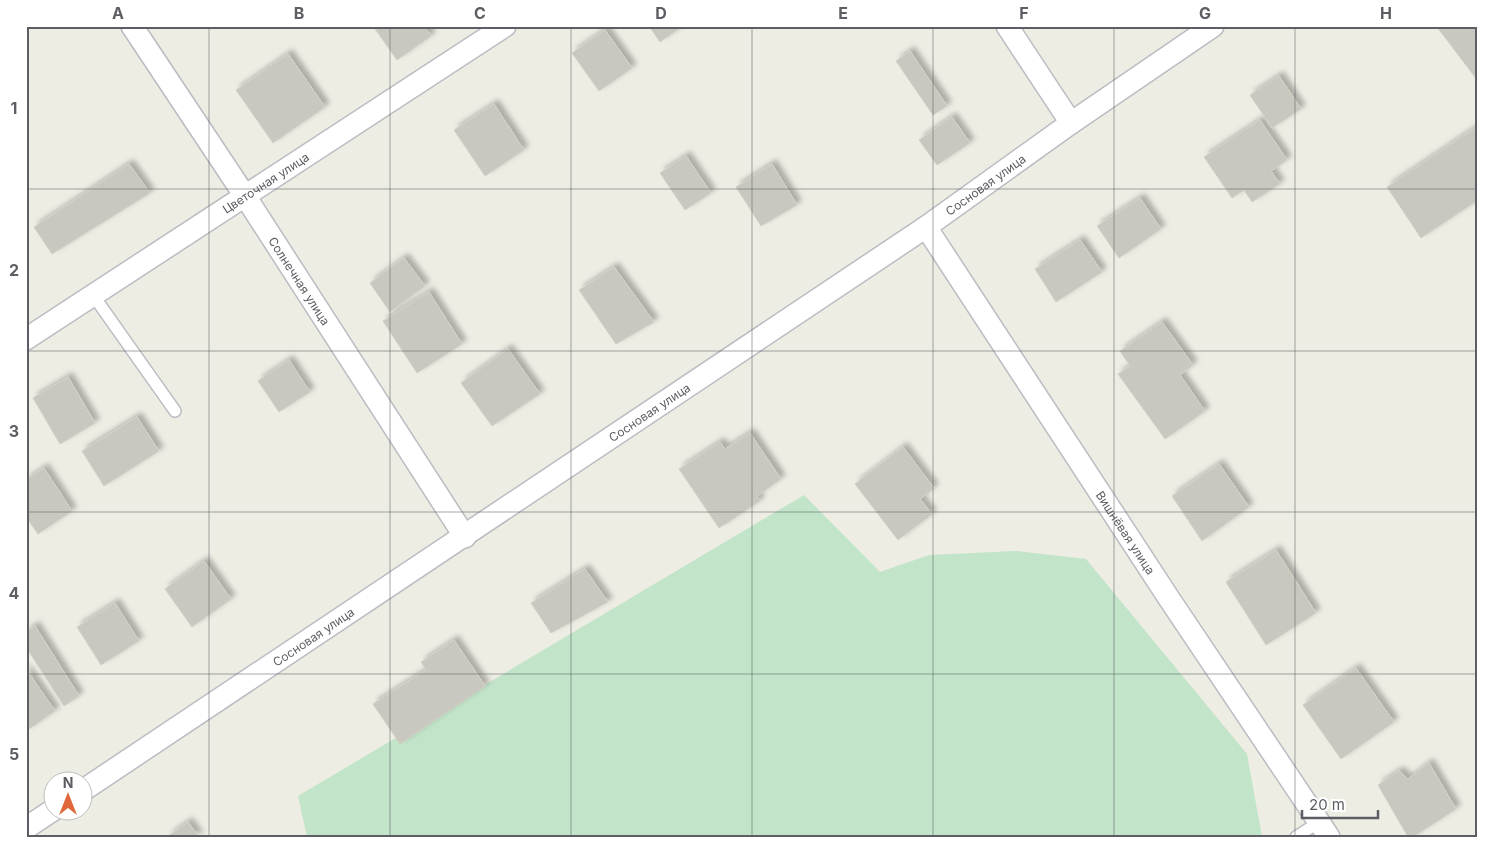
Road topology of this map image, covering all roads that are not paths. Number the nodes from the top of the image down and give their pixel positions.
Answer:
1 (132, 26) edge
2 (505, 26) edge
3 (1008, 26) edge
4 (1213, 26) edge
5 (1071, 123) junction
6 (245, 196) junction
7 (926, 227) junction
8 (93, 295) junction
9 (26, 339) edge
10 (175, 411) dead end
11 (464, 537) junction
12 (92, 784) edge
13 (42, 817) edge
14 (26, 828) edge
15 (1324, 829) edge
16 (1296, 837) edge

1 - 6 street, Солнечная улица
2 - 6 street, Цветочная улица
3 - 5 street
4 - 5 street, Сосновая улица
5 - 7 street, Сосновая улица
6 - 8 street, Цветочная улица
6 - 11 street, Солнечная улица
7 - 11 street, Сосновая улица
7 - 15 street, Вишнёвая улица
8 - 9 street, Цветочная улица
8 - 10 lane
11 - 12 street, Сосновая улица
13 - 14 street
15 - 16 lane

